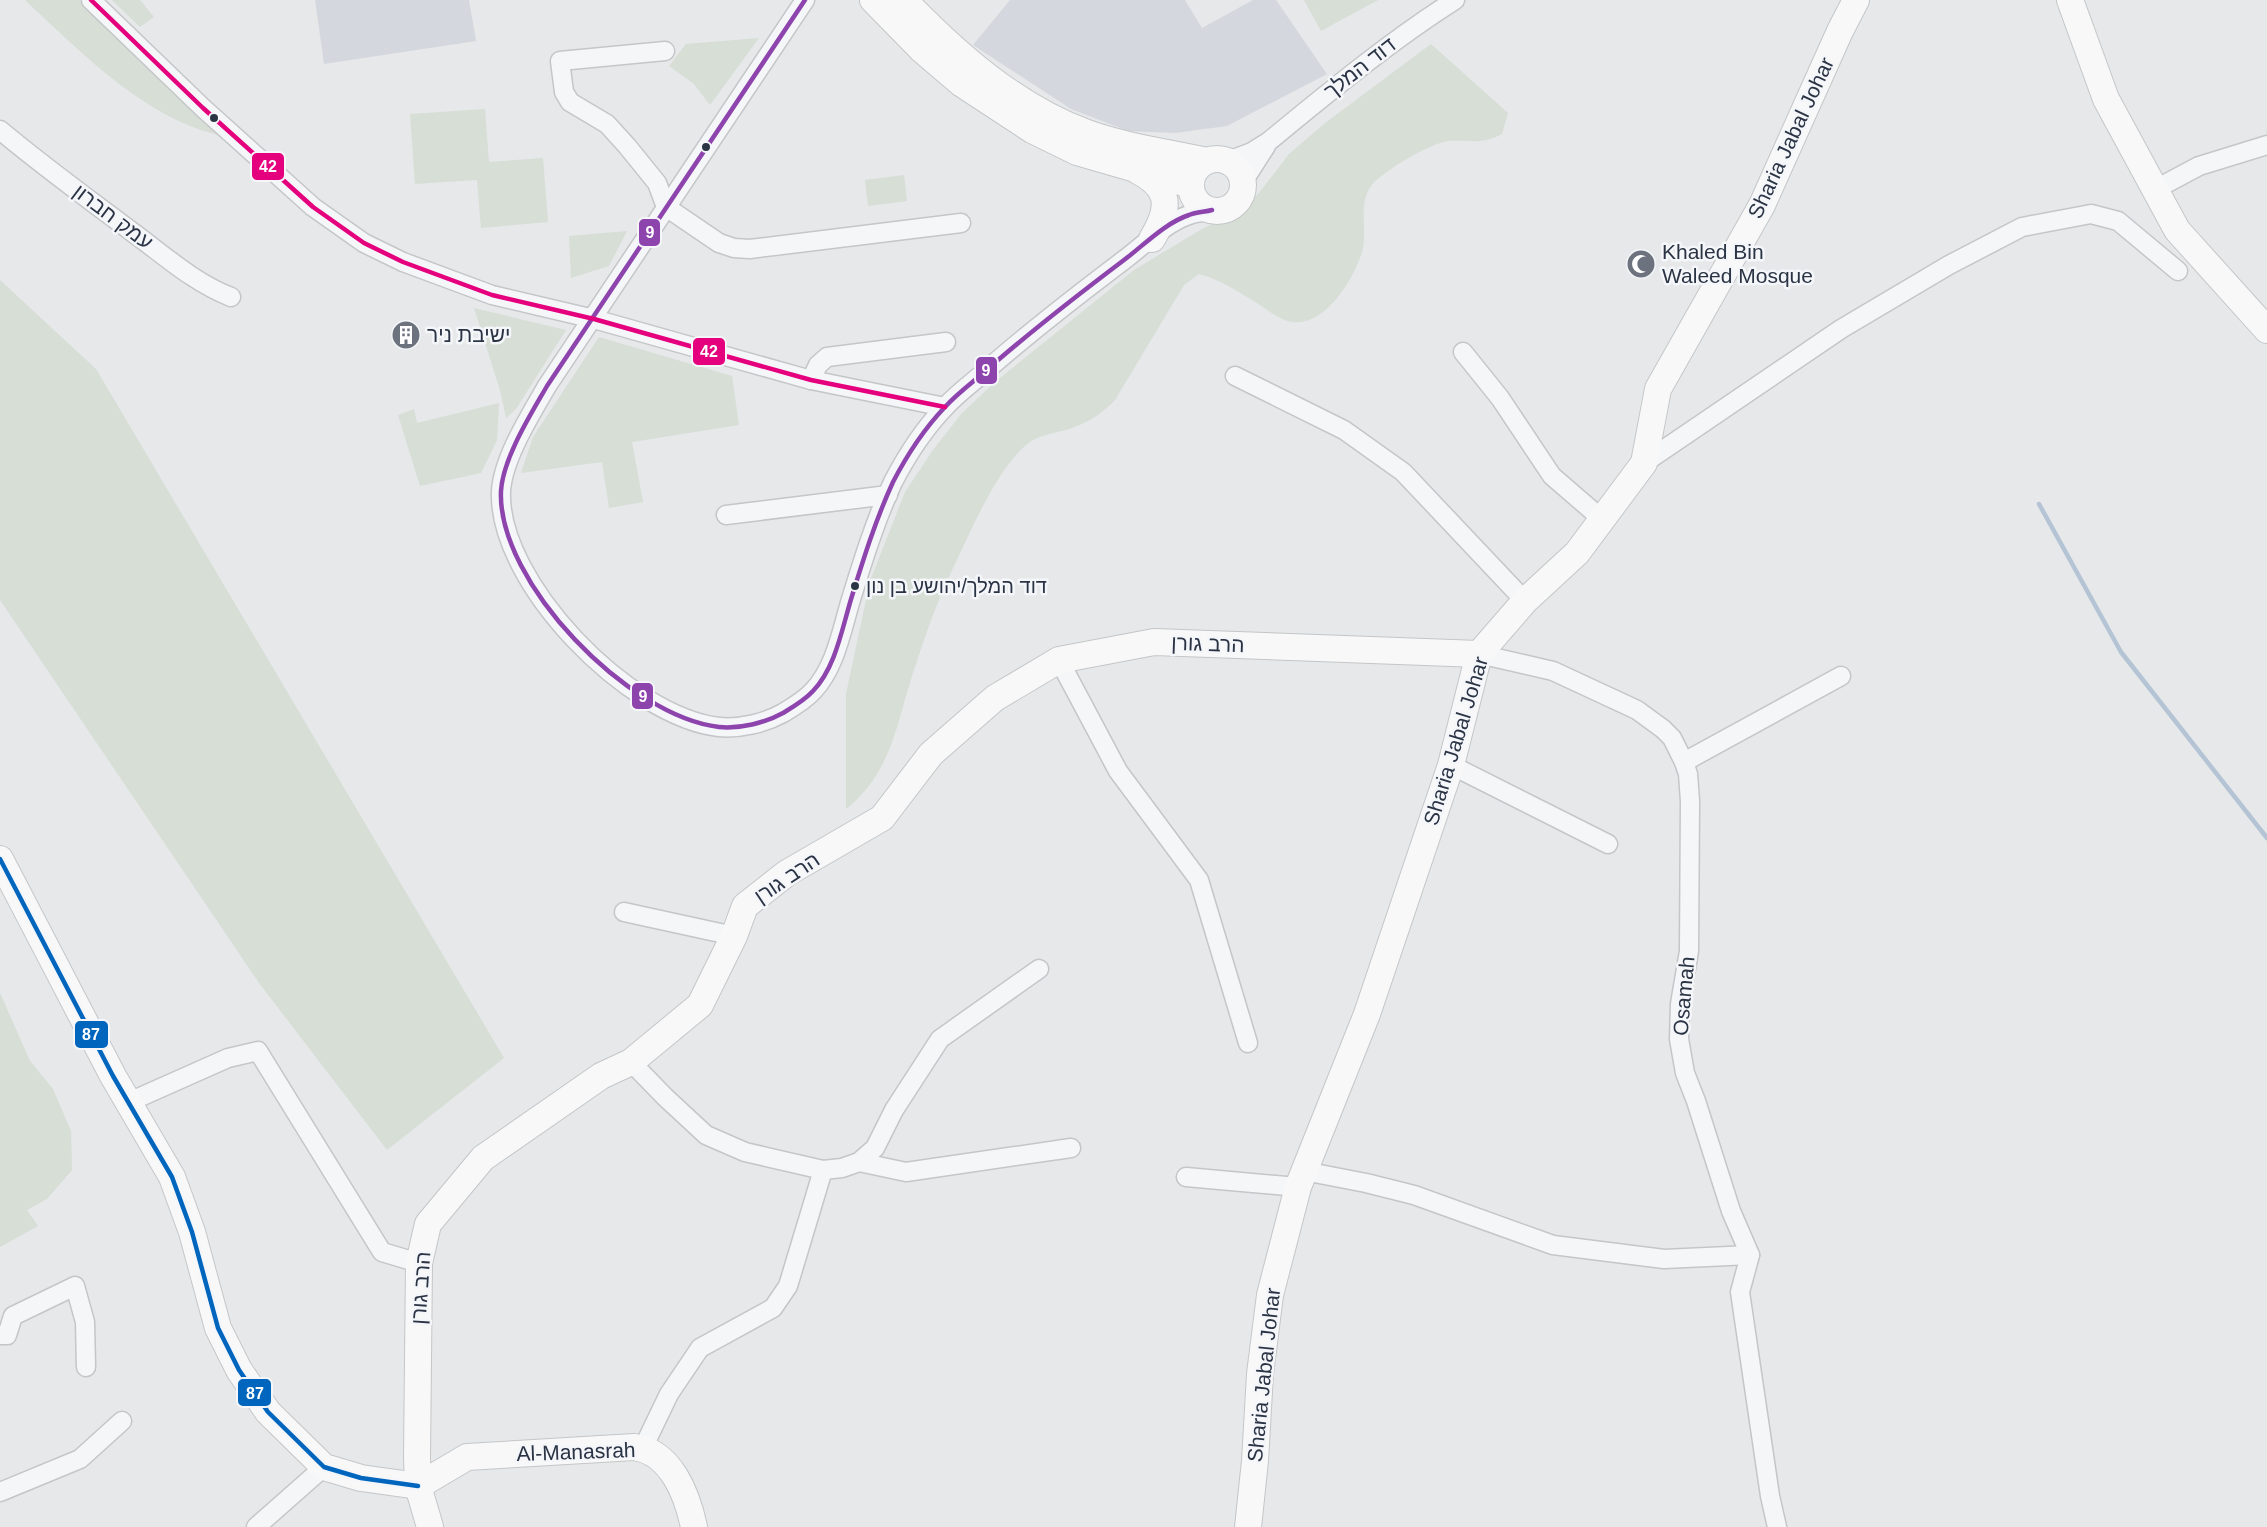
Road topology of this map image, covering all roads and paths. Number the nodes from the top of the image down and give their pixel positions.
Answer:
1 (91, 0) edge
2 (805, 0) edge
3 (873, 0) edge
4 (904, 0) edge
5 (1455, 0) edge
6 (1856, 0) edge
7 (2070, 0) edge
8 (665, 51) dead end
9 (0, 130) edge
10 (1268, 142) junction
11 (2267, 145) edge
12 (1218, 161) junction
13 (1132, 168) junction
14 (1243, 182) junction
15 (2154, 190) junction
16 (1199, 196) junction
17 (666, 207) junction
18 (961, 223) dead end
19 (1160, 233) junction
20 (2178, 271) dead end
21 (231, 297) dead end
22 (594, 319) junction
23 (2267, 330) edge
24 (946, 342) dead end
25 (1463, 351) dead end
26 (1235, 376) dead end
27 (811, 380) junction
28 (945, 407) junction
29 (1644, 463) junction
30 (888, 495) junction
31 (726, 515) dead end
32 (1603, 520) junction
33 (1525, 601) junction
34 (1479, 654) junction
35 (1059, 660) junction
36 (1841, 676) dead end
37 (1684, 762) junction
38 (1450, 765) junction
39 (1608, 843) dead end
40 (0, 859) edge
41 (624, 912) dead end
42 (734, 936) junction
43 (1039, 969) dead end
44 (1248, 1043) dead end
45 (631, 1062) junction
46 (129, 1102) junction
47 (1071, 1148) dead end
48 (859, 1162) junction
49 (823, 1170) junction
50 (1186, 1177) dead end
51 (1301, 1179) junction
52 (1750, 1255) junction
53 (419, 1263) junction
54 (7, 1310) edge
55 (0, 1335) edge
56 (86, 1367) dead end
57 (122, 1422) dead end
58 (643, 1448) junction
59 (324, 1467) junction
60 (418, 1486) junction
61 (0, 1492) edge
62 (256, 1527) edge
63 (430, 1527) edge
64 (694, 1527) edge
65 (1248, 1527) edge
66 (1777, 1527) edge

1 - 22 street
2 - 17 street
3 - 13 street
4 - 12 street
5 - 10 street, דוד המלך
6 - 29 street, Sharia Jabal Johar
7 - 15 street
8 - 17 street
9 - 21 street, עמק חברון
10 - 12 street, דוד המלך
10 - 14 street, דוד המלך
11 - 15 street
12 - 14 street
12 - 16 street
13 - 16 street
13 - 19 street
14 - 16 street
15 - 23 street
16 - 19 street
17 - 18 street
17 - 22 street
19 - 28 street
20 - 29 street
22 - 27 street
22 - 30 street
24 - 27 street
25 - 32 street
26 - 33 street
27 - 28 street
28 - 30 street
29 - 32 street, Sharia Jabal Johar
30 - 31 street
32 - 33 street, Sharia Jabal Johar
33 - 34 street, Sharia Jabal Johar
34 - 35 street, הרב גורן
34 - 37 street, Osamah
34 - 38 street, Sharia Jabal Johar
35 - 42 street, הרב גורן
35 - 44 street
36 - 37 street
37 - 52 street, Osamah
38 - 39 street
38 - 51 street, Sharia Jabal Johar
40 - 46 street
41 - 42 street
42 - 45 street, הרב גורן
43 - 48 street
45 - 49 street
45 - 53 street, הרב גורן
46 - 53 street
46 - 59 street
47 - 48 street
48 - 49 street
49 - 58 street
50 - 51 street
51 - 52 street
51 - 65 street, Sharia Jabal Johar
52 - 66 street
53 - 60 street, הרב גורן
54 - 55 street
54 - 56 street
57 - 61 street
58 - 60 street, Al-Manasrah
58 - 64 street, Al-Manasrah
59 - 60 street
59 - 62 street
60 - 63 street, הרב גורן

